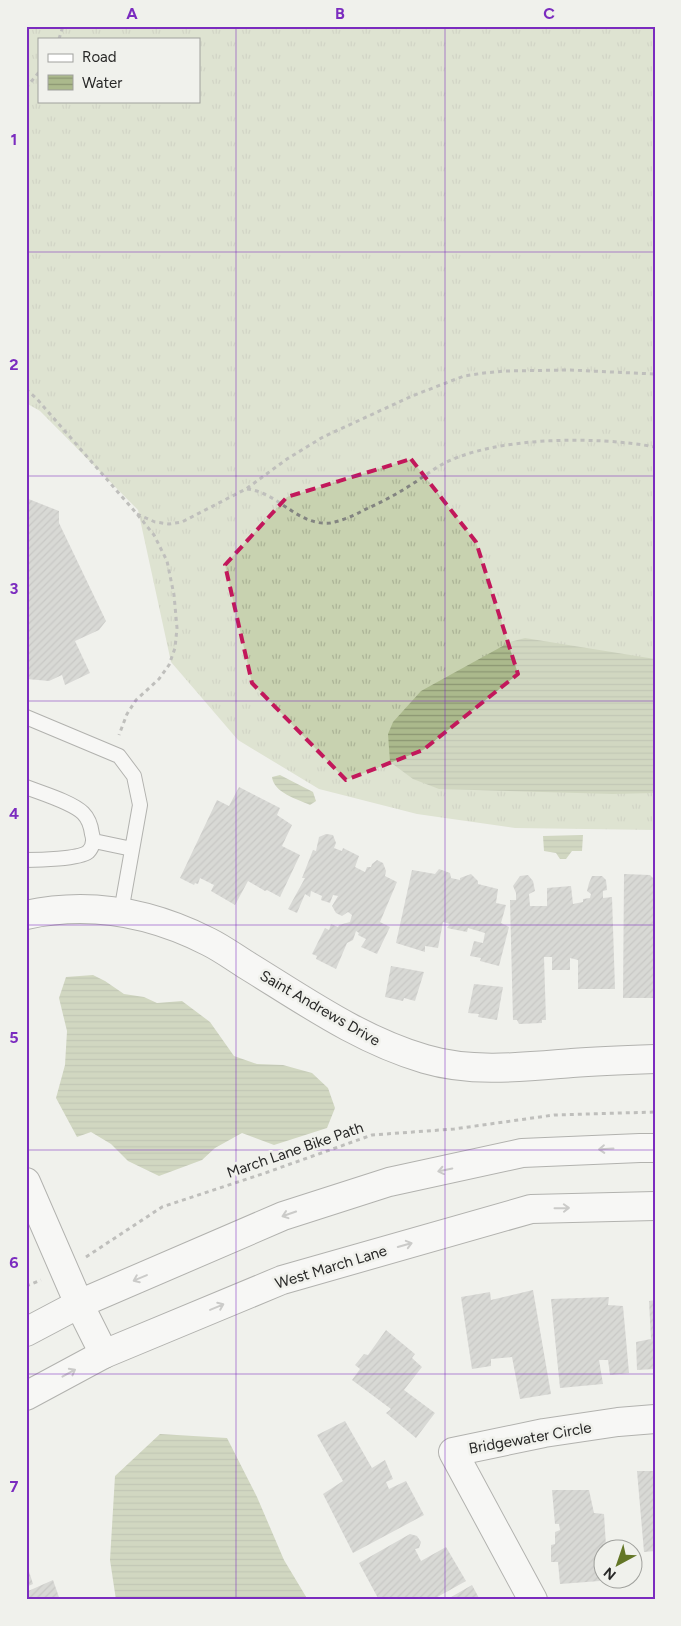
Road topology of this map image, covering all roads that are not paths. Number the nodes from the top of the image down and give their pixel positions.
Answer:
1 (26, 716) edge
2 (26, 787) edge
3 (94, 841) junction
4 (132, 849) junction
5 (26, 860) edge
6 (121, 912) junction
7 (26, 915) edge
8 (655, 1059) edge
9 (655, 1148) edge
10 (26, 1182) edge
11 (655, 1206) edge
12 (79, 1304) junction
13 (26, 1332) edge
14 (104, 1354) junction
15 (26, 1396) edge
16 (655, 1420) edge
17 (533, 1600) edge

1 - 4 lane
2 - 3 lane
3 - 4 lane
3 - 5 lane
4 - 6 lane
6 - 7 main road, Saint Andrews Drive
6 - 8 main road, Saint Andrews Drive
9 -> 12 main road
10 - 12 main road
14 -> 11 main road, West March Lane
12 - 13 main road
12 - 14 main road
15 -> 14 main road, West March Lane
16 - 17 main road, Bridgewater Circle

